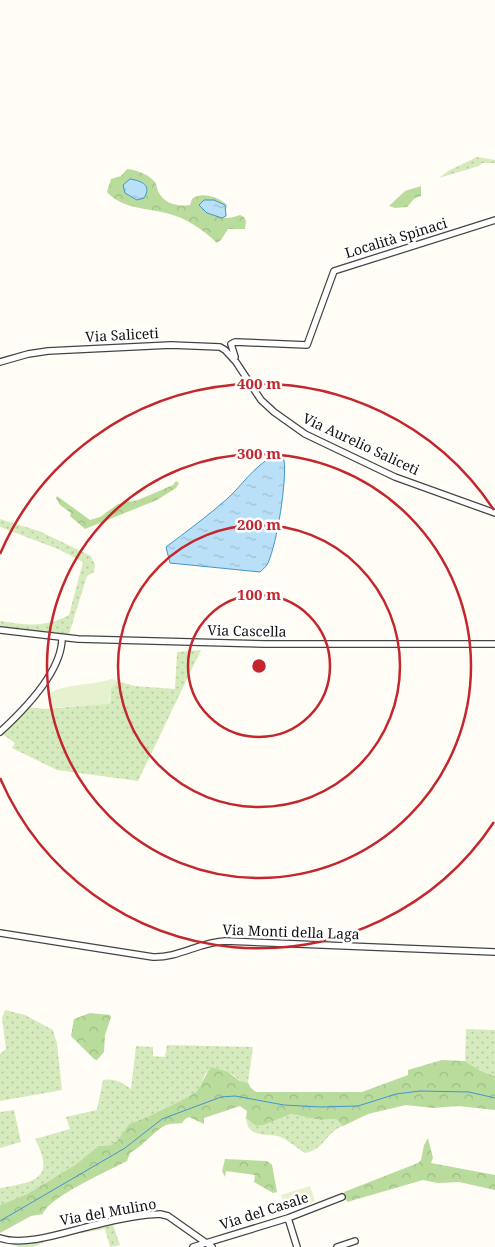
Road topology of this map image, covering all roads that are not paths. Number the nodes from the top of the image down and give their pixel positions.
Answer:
1 (495, 220) edge
2 (0, 362) edge
3 (238, 367) junction
4 (495, 513) edge
5 (0, 630) edge
6 (62, 638) junction
7 (495, 644) edge
8 (0, 732) edge
9 (0, 934) edge
10 (495, 952) edge
11 (342, 1198) dead end
12 (288, 1218) junction
13 (0, 1238) edge
14 (355, 1241) dead end
15 (207, 1243) junction
16 (193, 1247) edge
17 (212, 1247) edge
18 (297, 1247) edge
19 (337, 1247) edge

1 - 3 street, Località Spinaci
2 - 3 street, Via Saliceti
3 - 4 street, Via Aurelio Saliceti
5 - 6 street, Via Cascella
6 - 7 street, Via Cascella
6 - 8 street
9 - 10 street, Via Monti della Laga
11 - 12 street, Via del Casale
12 - 15 street, Via del Casale
12 - 18 street
13 - 15 street, Via del Mulino
14 - 19 street
15 - 16 street, Via del Casale
15 - 17 street, Via del Mulino

